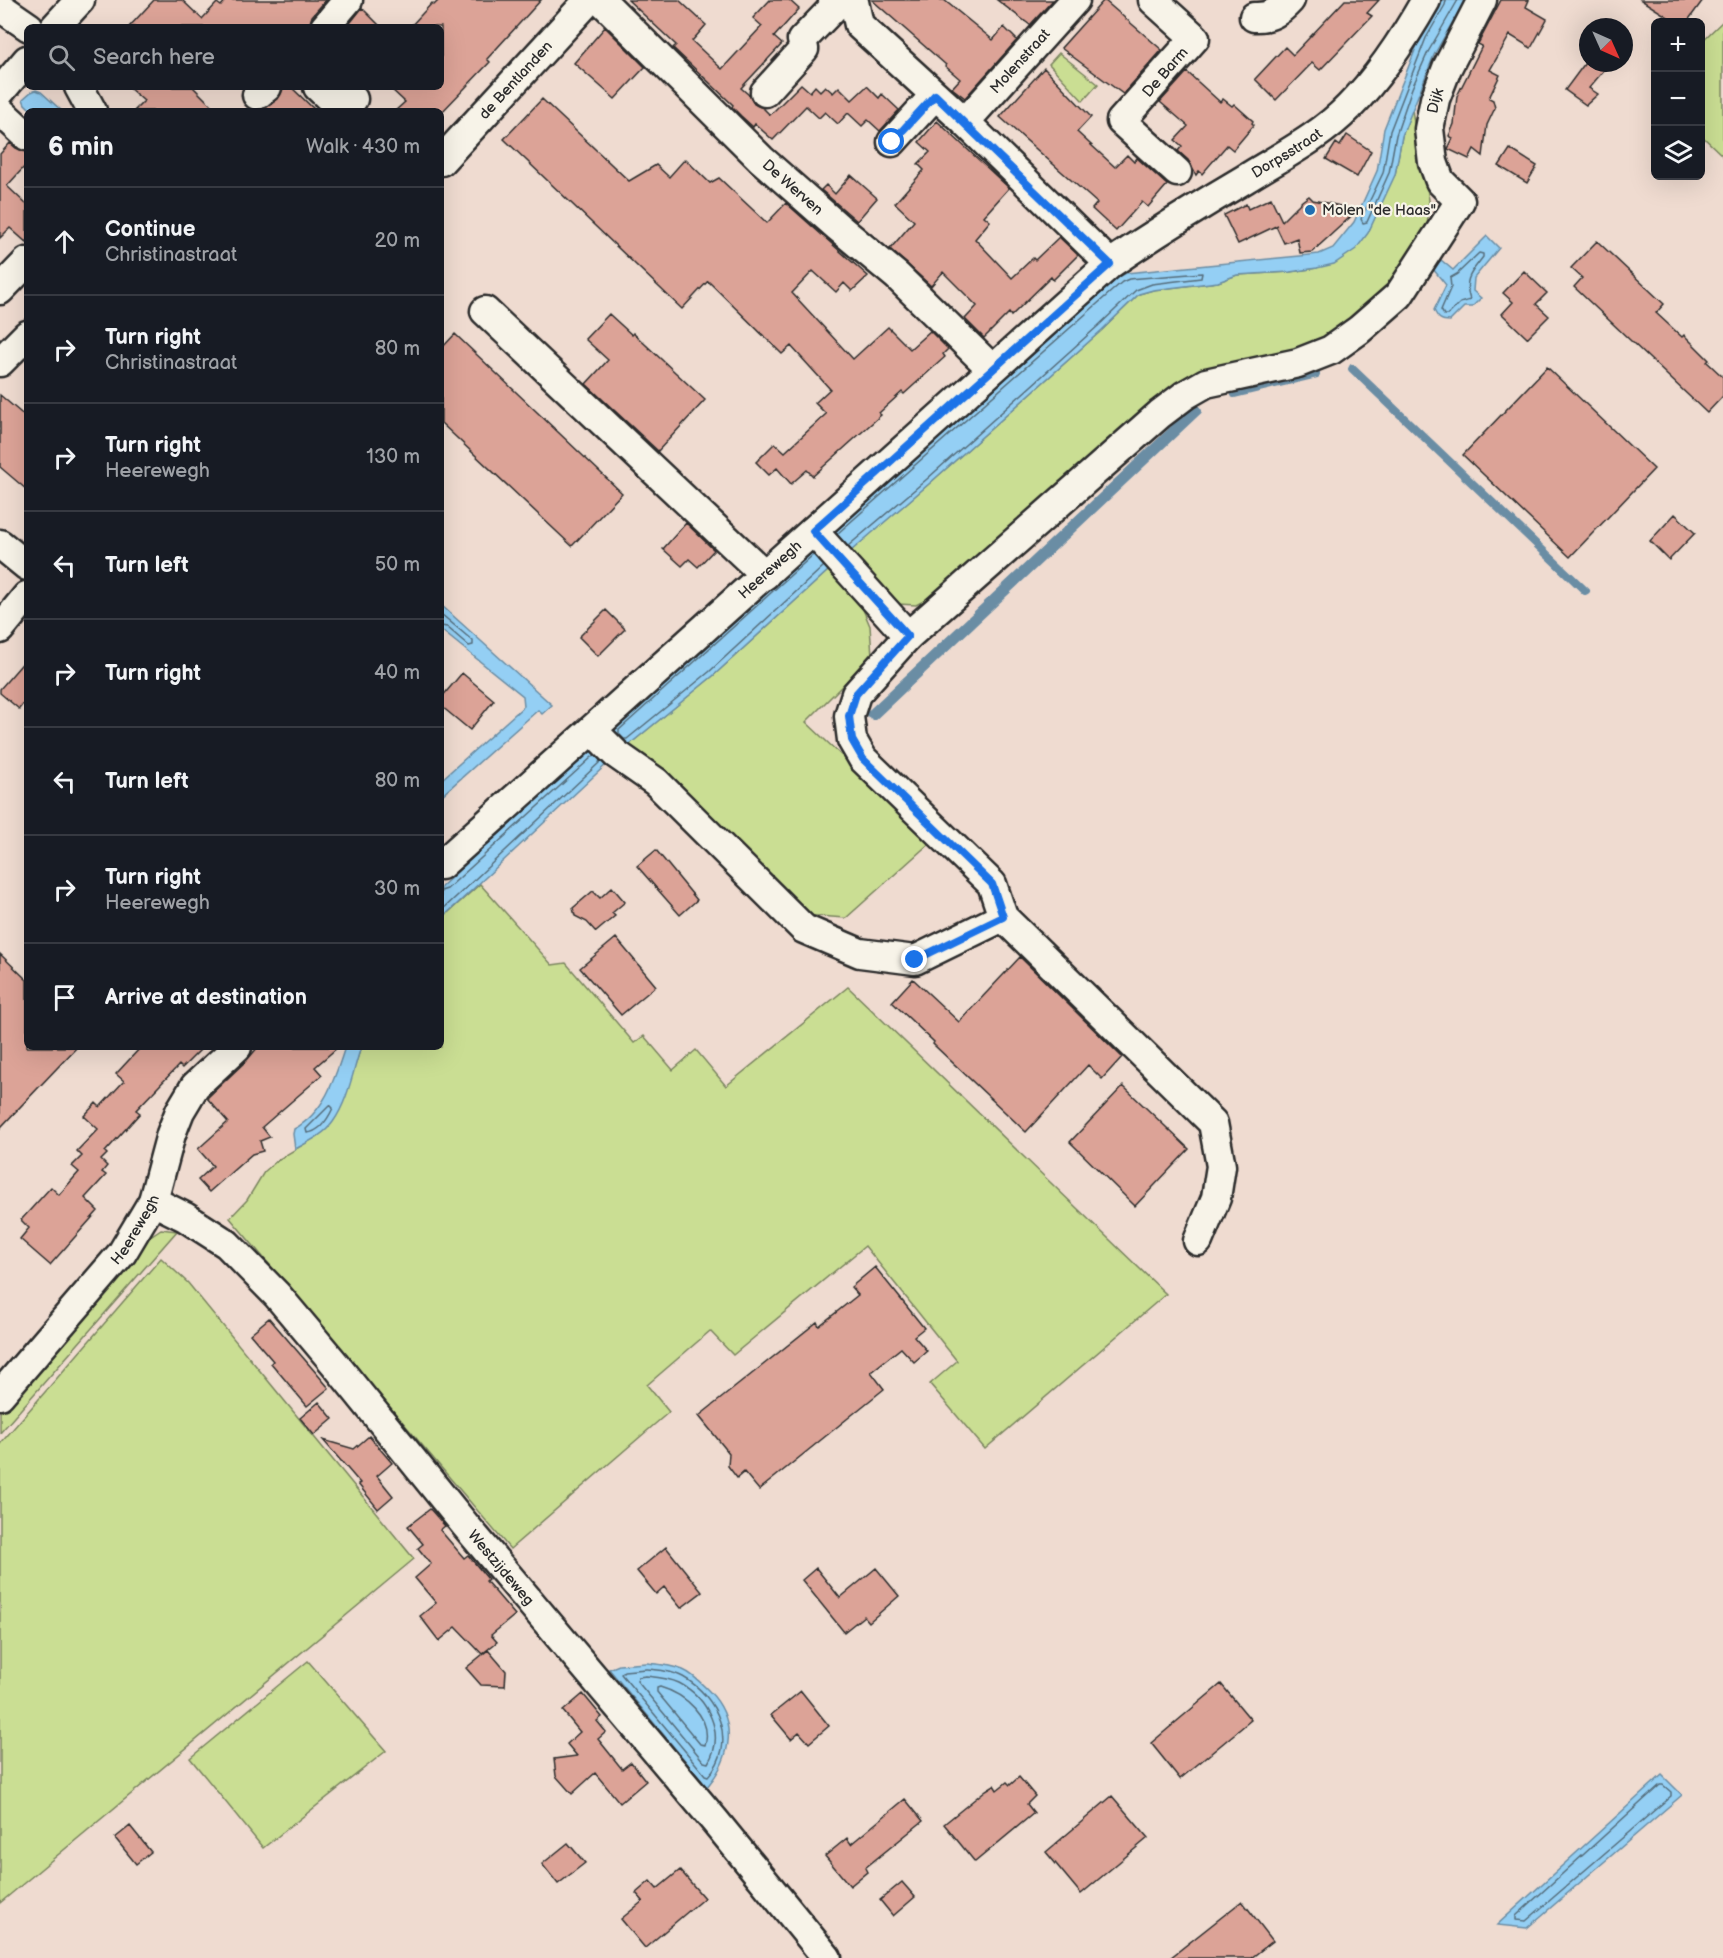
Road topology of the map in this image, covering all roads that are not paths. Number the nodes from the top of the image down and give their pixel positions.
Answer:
1 (80, 0) edge
2 (348, 0) edge
3 (589, 0) edge
4 (601, 0) edge
5 (1075, 0) edge
6 (1153, 0) edge
7 (1290, 0) edge
8 (1426, 0) edge
9 (1482, 0) edge
10 (845, 1) edge
11 (0, 8) edge
12 (1254, 18) dead end
13 (24, 24) edge
14 (58, 24) edge
15 (328, 24) edge
16 (24, 64) edge
17 (81, 90) edge
18 (321, 90) edge
19 (0, 92) edge
20 (765, 92) dead end
21 (935, 95) junction
22 (358, 99) edge
23 (90, 108) edge
24 (0, 111) edge
25 (964, 122) junction
26 (24, 133) edge
27 (892, 142) dead end
28 (444, 158) edge
29 (1177, 172) dead end
30 (1110, 264) junction
31 (24, 265) edge
32 (0, 290) edge
33 (485, 311) dead end
34 (24, 338) edge
35 (0, 362) edge
36 (992, 369) junction
37 (817, 536) junction
38 (0, 544) edge
39 (24, 564) edge
40 (765, 575) junction
41 (24, 600) edge
42 (0, 629) edge
43 (908, 636) junction
44 (603, 741) junction
45 (444, 863) edge
46 (1003, 917) junction
47 (234, 1050) edge
48 (153, 1201) junction
49 (1198, 1241) dead end
50 (0, 1395) edge
51 (827, 1958) edge

1 - 14 street
2 - 15 street
3 - 28 street, de Bentlanden
4 - 36 street, De Werven
5 - 25 street, Molenstraat
6 - 29 street, De Barm
7 - 12 street
8 - 30 street, Dorpsstraat
9 - 43 street, Dijk
10 - 20 street
10 - 21 street
11 - 13 street
16 - 19 street
17 - 23 street
18 - 22 street
21 - 25 street
21 - 27 street
24 - 26 street
25 - 30 street
30 - 36 street, Heerewegh
31 - 32 street
33 - 40 street
34 - 35 street
36 - 37 street, Heerewegh
37 - 40 street, Heerewegh
37 - 43 street
38 - 39 street
40 - 44 street, Heerewegh
41 - 42 street
43 - 46 street
44 - 45 street, Heerewegh
44 - 46 street
46 - 49 street
47 - 48 street, Heerewegh
48 - 50 street, Heerewegh
48 - 51 street, Westzijdeweg

